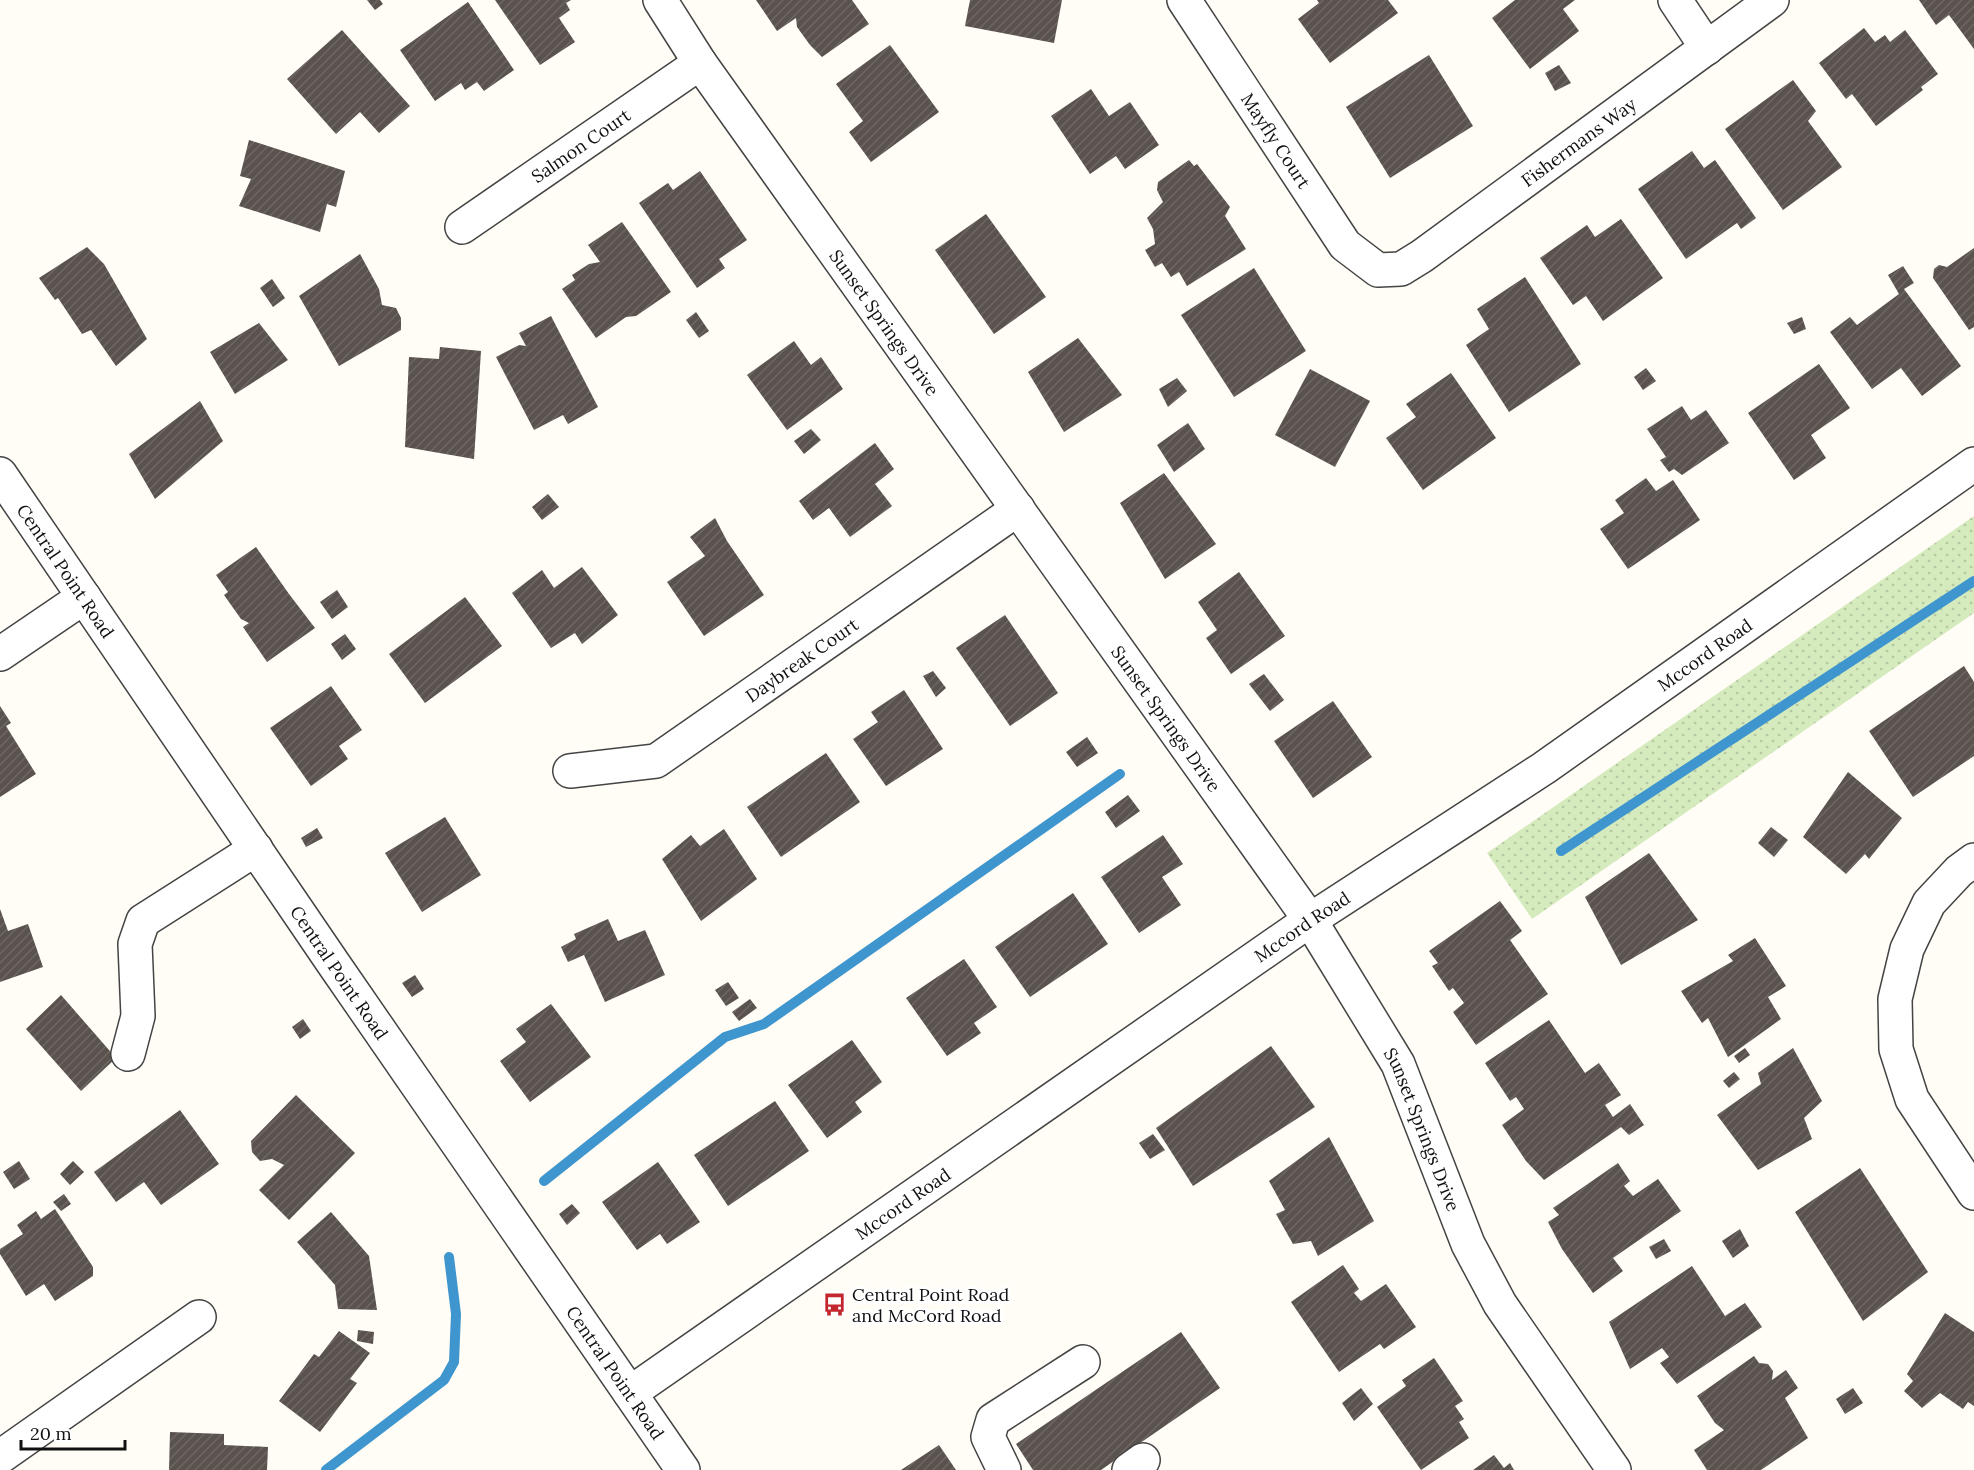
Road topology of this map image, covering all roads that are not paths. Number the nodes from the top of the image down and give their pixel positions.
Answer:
1 (660, 0) edge
2 (1184, 0) edge
3 (1675, 0) edge
4 (1772, 0) edge
5 (1707, 48) junction
6 (700, 63) junction
7 (462, 227) dead end
8 (1378, 270) joint
9 (1974, 464) edge
10 (0, 474) edge
11 (1018, 510) junction
12 (84, 597) junction
13 (0, 654) edge
14 (570, 771) dead end
15 (256, 849) junction
16 (1974, 861) edge
17 (1310, 920) junction
18 (128, 1054) dead end
19 (1974, 1193) edge
20 (199, 1317) dead end
21 (1083, 1362) dead end
22 (630, 1393) junction
23 (0, 1457) edge
24 (683, 1470) edge
25 (1004, 1470) edge
26 (1614, 1470) edge

1 - 6 street, Sunset Springs Drive
2 - 8 street, Mayfly Court
3 - 5 street
4 - 5 street, Fishermans Way
5 - 8 street, Fishermans Way
6 - 7 street, Salmon Court
6 - 11 street, Sunset Springs Drive
9 - 17 street, Mccord Road
10 - 12 street, Central Point Road
11 - 14 street, Daybreak Court
11 - 17 street, Sunset Springs Drive
12 - 13 street
12 - 15 street, Central Point Road
15 - 18 street
15 - 22 street, Central Point Road
16 - 19 street
17 - 22 street, Mccord Road
17 - 26 street, Sunset Springs Drive
20 - 23 street
21 - 25 street
22 - 24 street, Central Point Road

